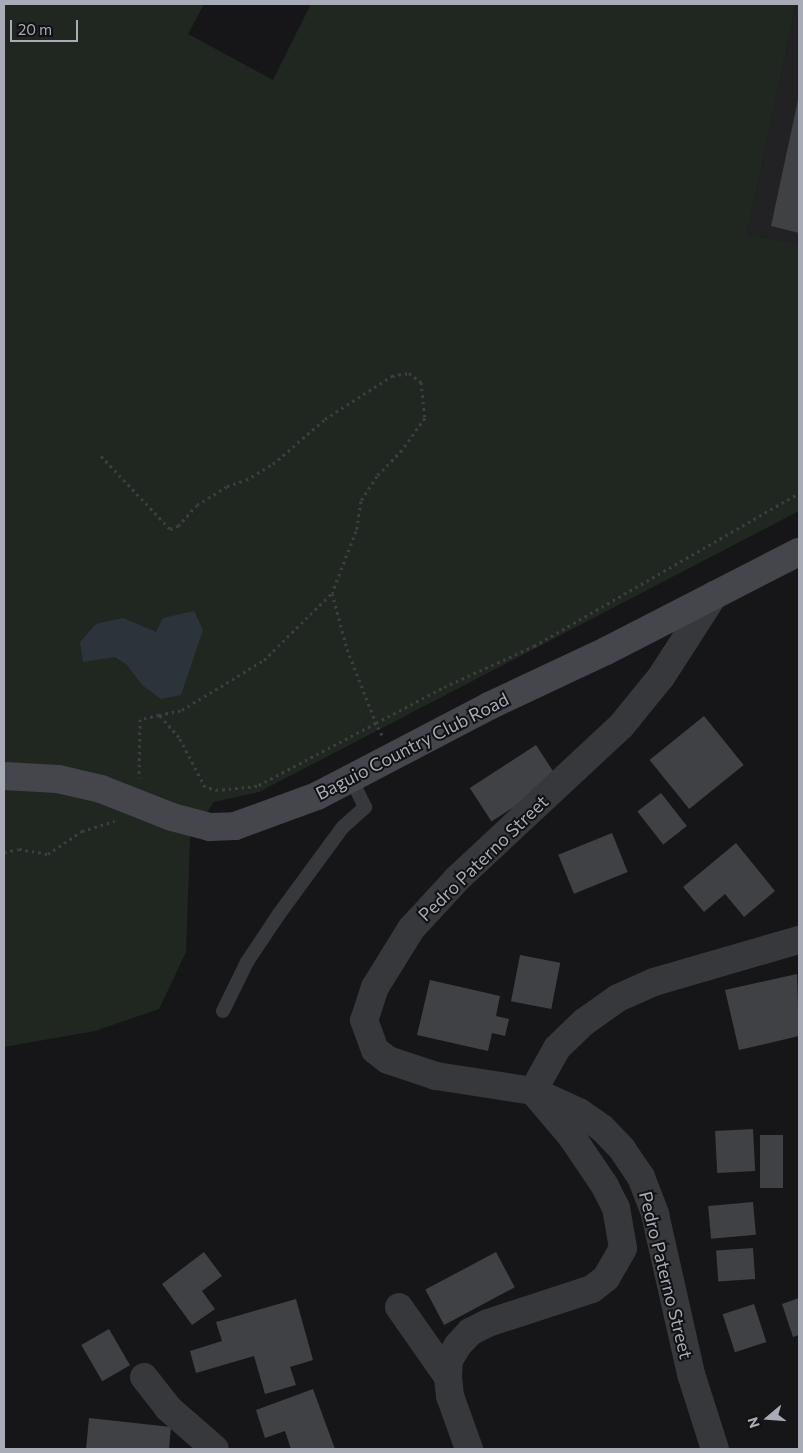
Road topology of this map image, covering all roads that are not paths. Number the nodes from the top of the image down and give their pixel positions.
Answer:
1 (799, 552) edge
2 (691, 617) junction
3 (4, 776) edge
4 (351, 778) junction
5 (799, 940) edge
6 (223, 1011) dead end
7 (533, 1091) junction
8 (399, 1308) dead end
9 (144, 1376) dead end
10 (448, 1377) junction
11 (712, 1440) edge
12 (215, 1449) edge
13 (469, 1449) edge
14 (727, 1449) edge

1 - 2 main road, Baguio Country Club Road
2 - 4 main road, Baguio Country Club Road
2 - 7 street, Pedro Paterno Street
3 - 4 main road, Baguio Country Club Road
4 - 6 lane
5 - 7 street
7 - 10 street
7 - 11 street, Pedro Paterno Street
8 - 10 street
9 - 12 street
10 - 13 street
11 - 14 street

